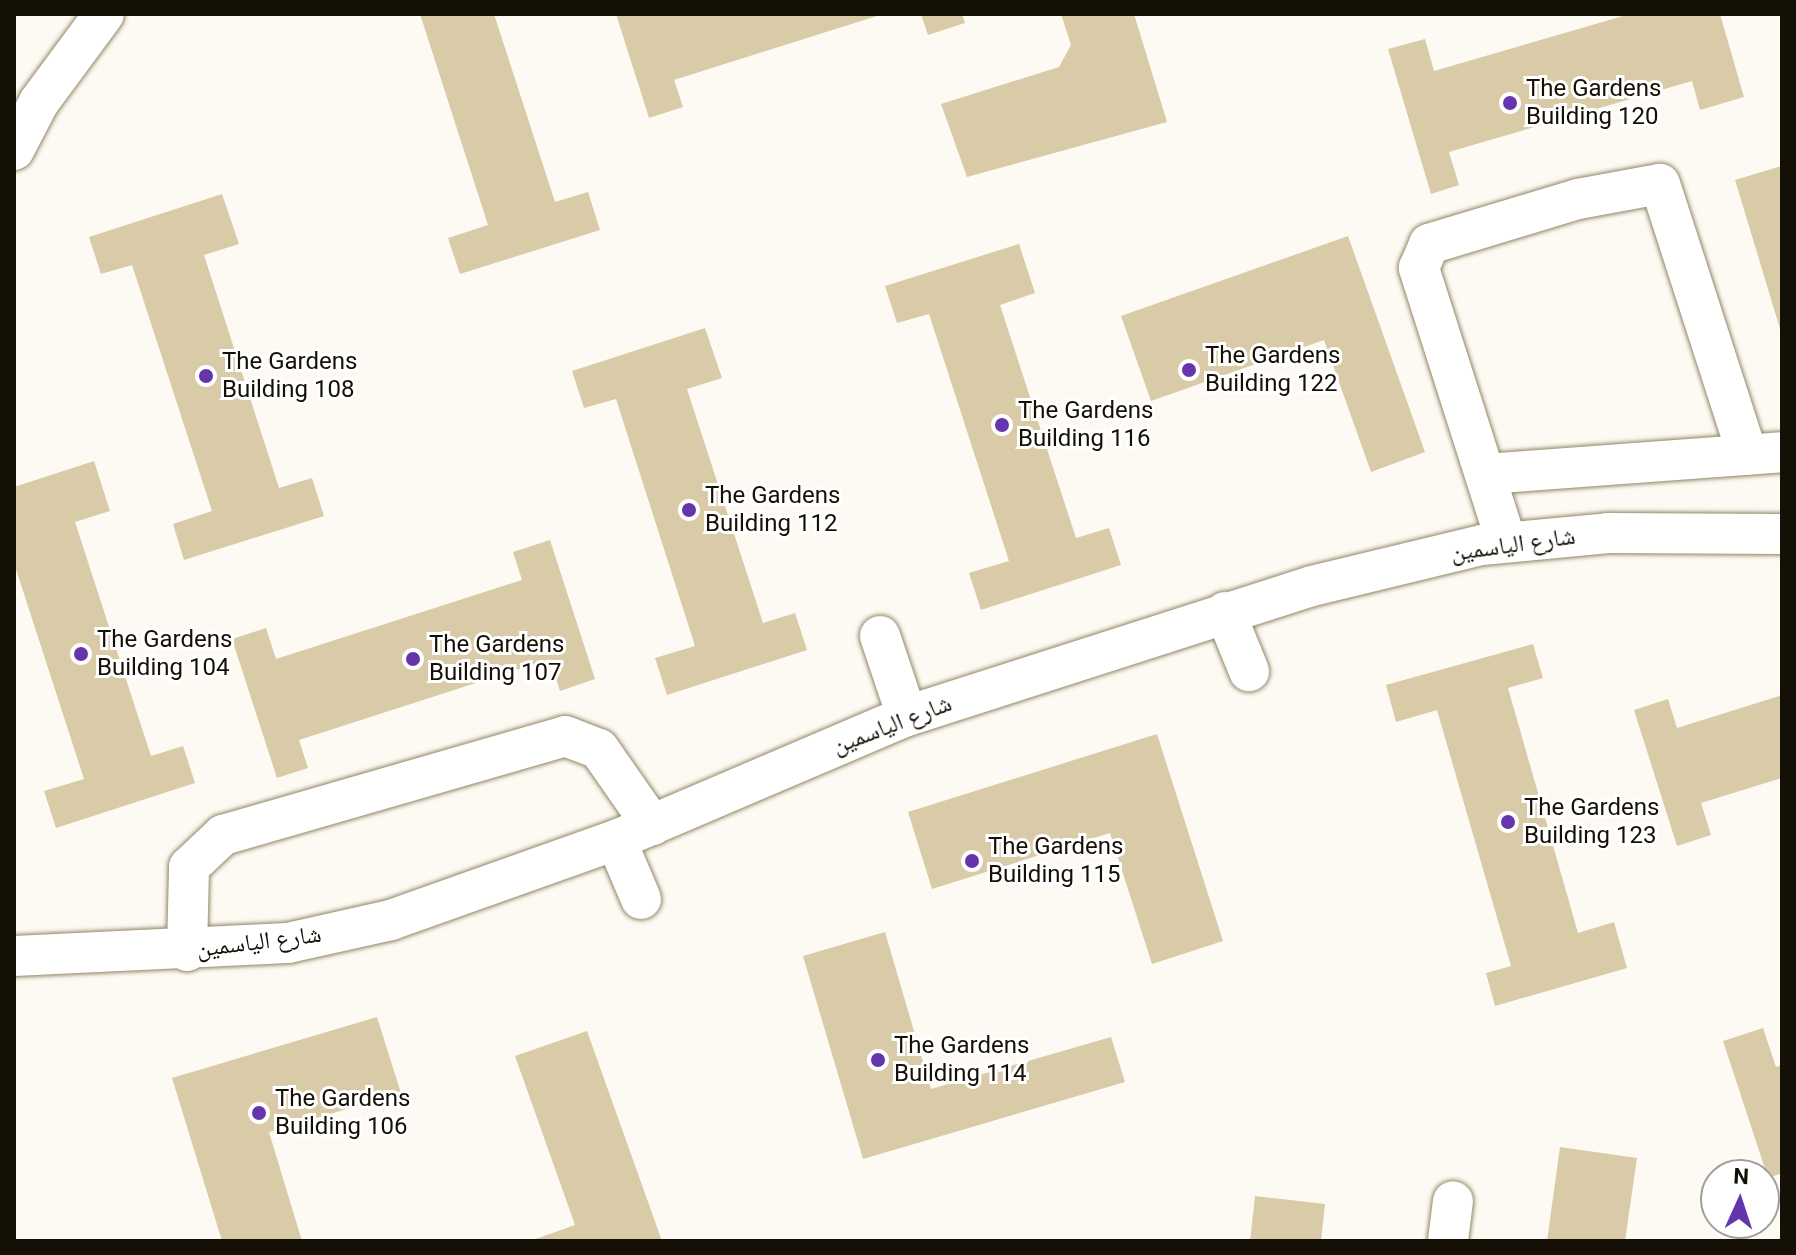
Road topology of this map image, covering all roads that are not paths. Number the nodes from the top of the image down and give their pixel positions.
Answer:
1 (104, 14) edge
2 (14, 150) edge
3 (1764, 453) edge
4 (1485, 474) junction
5 (1782, 534) edge
6 (1506, 541) junction
7 (1225, 612) junction
8 (880, 636) dead end
9 (1249, 671) dead end
10 (907, 716) junction
11 (652, 825) junction
12 (616, 840) junction
13 (641, 899) dead end
14 (187, 951) junction
15 (14, 956) edge
16 (1453, 1201) dead end
17 (1448, 1241) edge

1 - 2 street
3 - 4 street
3 - 4 street
4 - 6 street
5 - 6 street, شارع الياسمين
6 - 7 street, شارع الياسمين
7 - 9 street
7 - 10 street, شارع الياسمين
8 - 10 street
10 - 11 street, شارع الياسمين
11 - 12 street, شارع الياسمين
11 - 14 street
12 - 13 street
12 - 14 street, شارع الياسمين
14 - 15 street, شارع الياسمين
16 - 17 street

